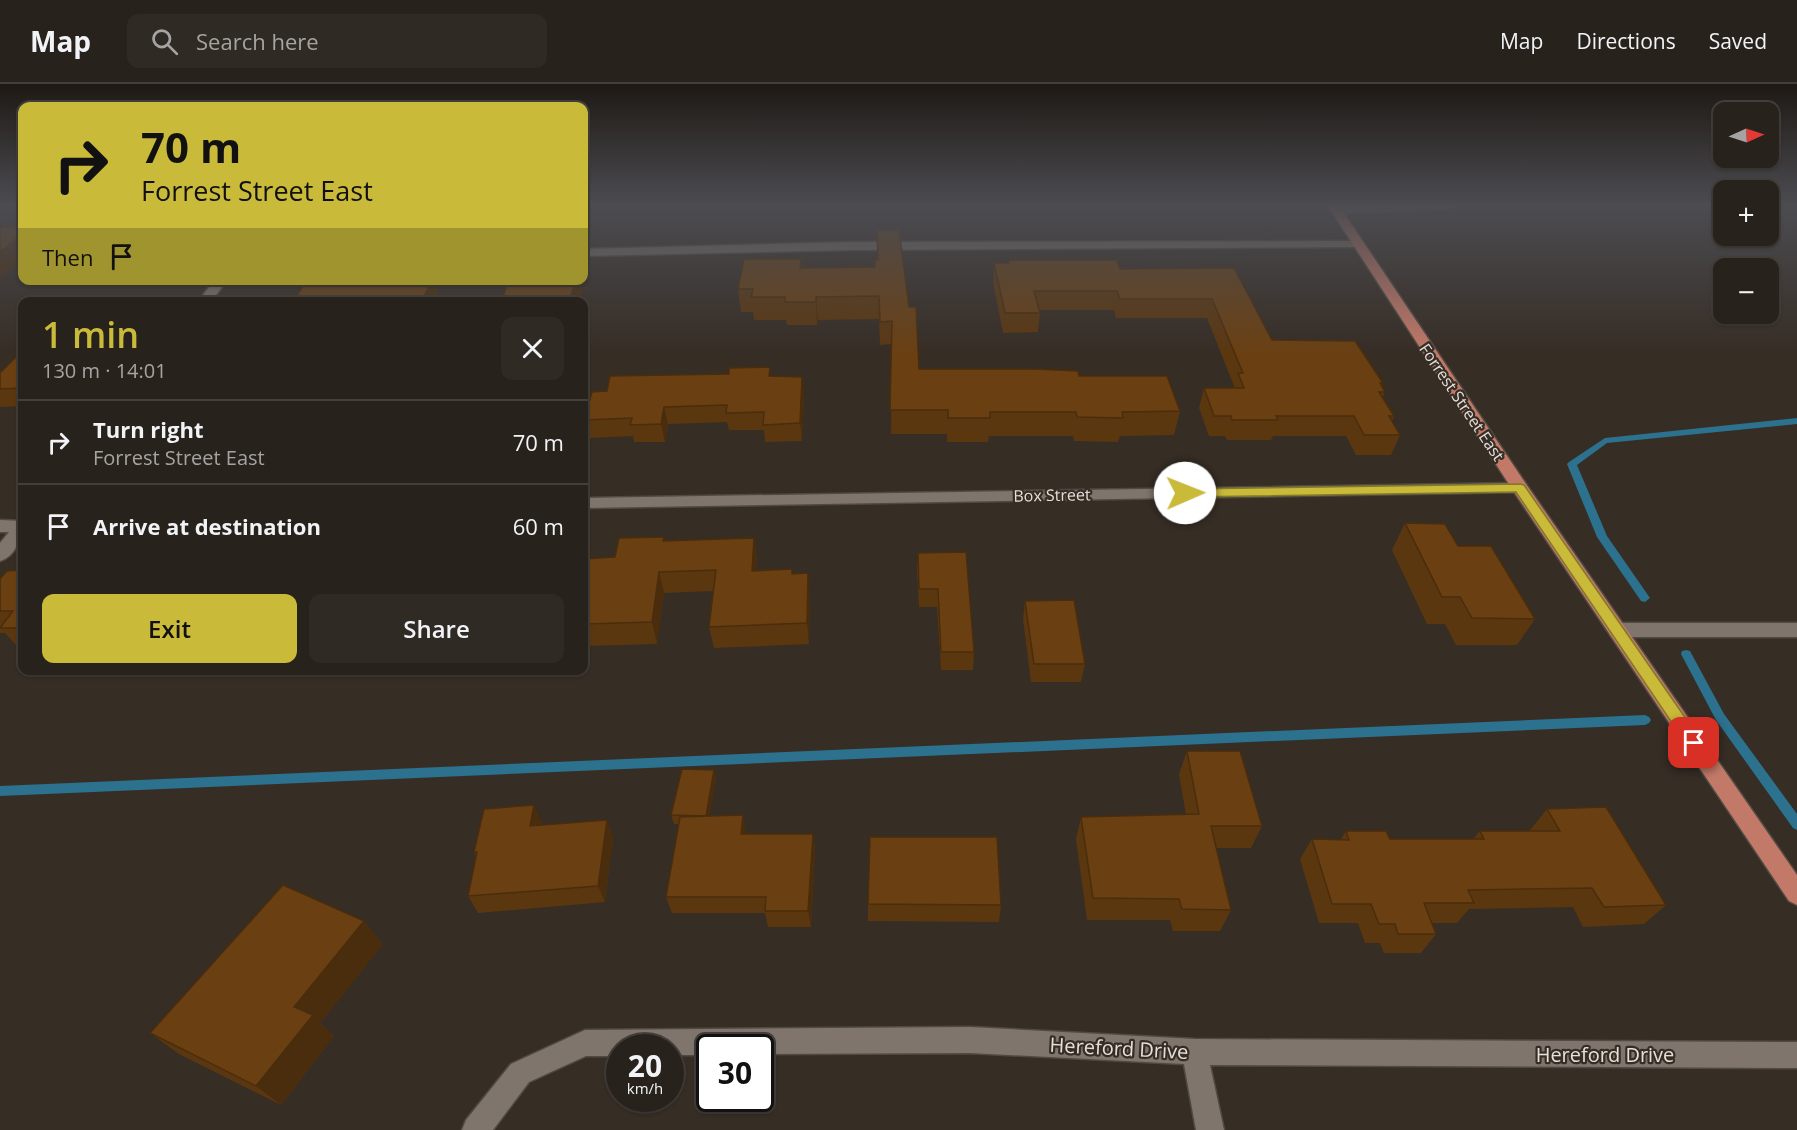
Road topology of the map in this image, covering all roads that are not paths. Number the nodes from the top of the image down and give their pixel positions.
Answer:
1 (1364, 255) edge
2 (217, 285) edge
3 (208, 297) edge
4 (1520, 488) junction
5 (588, 503) edge
6 (0, 526) edge
7 (18, 526) edge
8 (18, 531) edge
9 (0, 555) edge
10 (1617, 630) junction
11 (1797, 630) edge
12 (1797, 894) edge
13 (1195, 1052) junction
14 (1797, 1055) edge
15 (476, 1130) edge
16 (1210, 1130) edge

1 - 4 main road, Forrest Street East
2 - 3 street
4 - 5 street, Box Street
4 - 10 main road, Forrest Street East
6 - 7 street
8 - 9 street
10 - 11 street
10 - 12 main road, Forrest Street East
13 - 14 street, Hereford Drive
13 - 15 street, Hereford Drive
13 - 16 street

